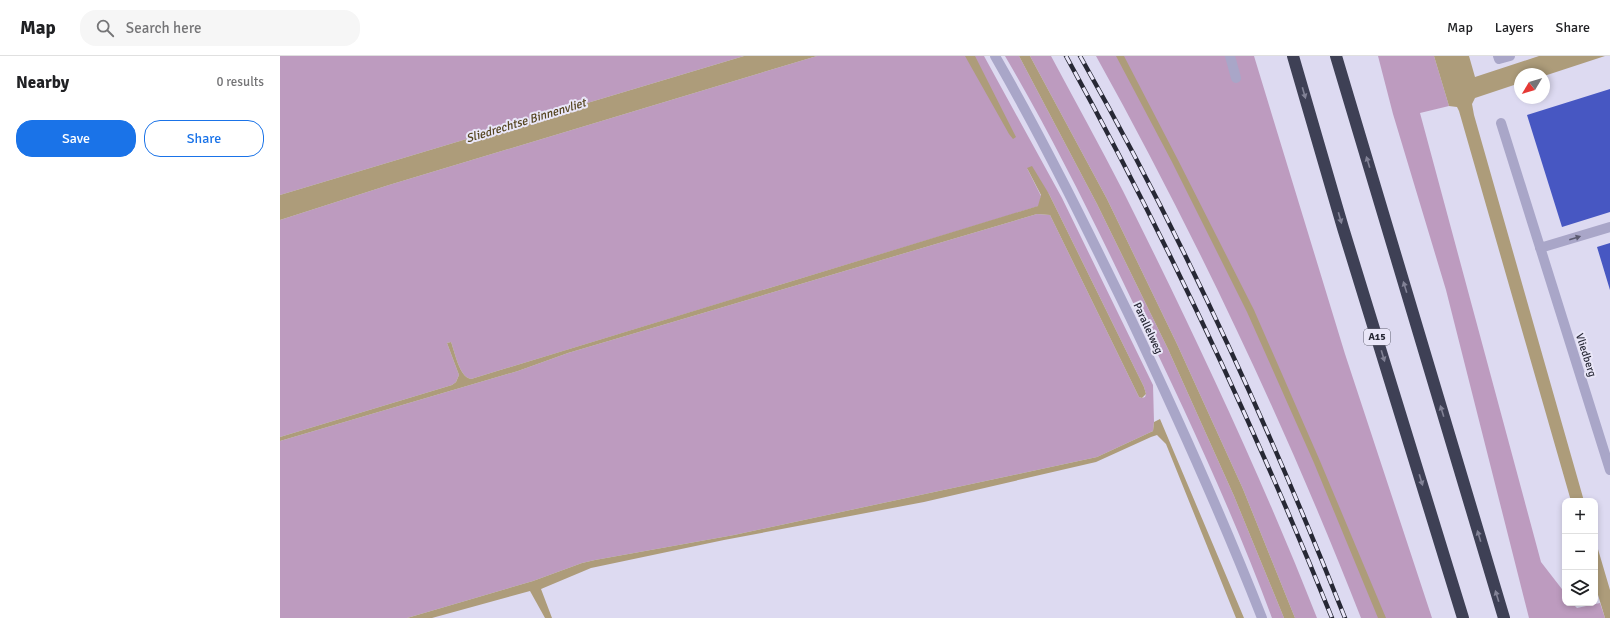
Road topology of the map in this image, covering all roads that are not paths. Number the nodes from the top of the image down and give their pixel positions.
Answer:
1 (995, 56) edge
2 (1230, 56) edge
3 (1293, 56) edge
4 (1336, 56) edge
5 (1498, 56) edge
6 (1510, 56) edge
7 (1236, 78) dead end
8 (1501, 123) dead end
9 (1610, 227) edge
10 (1540, 248) junction
11 (1610, 470) edge
12 (1262, 618) edge
13 (1463, 618) edge
14 (1504, 618) edge

1 - 12 street, Parallelweg
2 - 7 street
3 -> 13 highway, A15
14 -> 4 highway
5 - 6 street
8 - 10 street, Vliedberg
10 -> 9 street
10 - 11 street, Vliedberg

